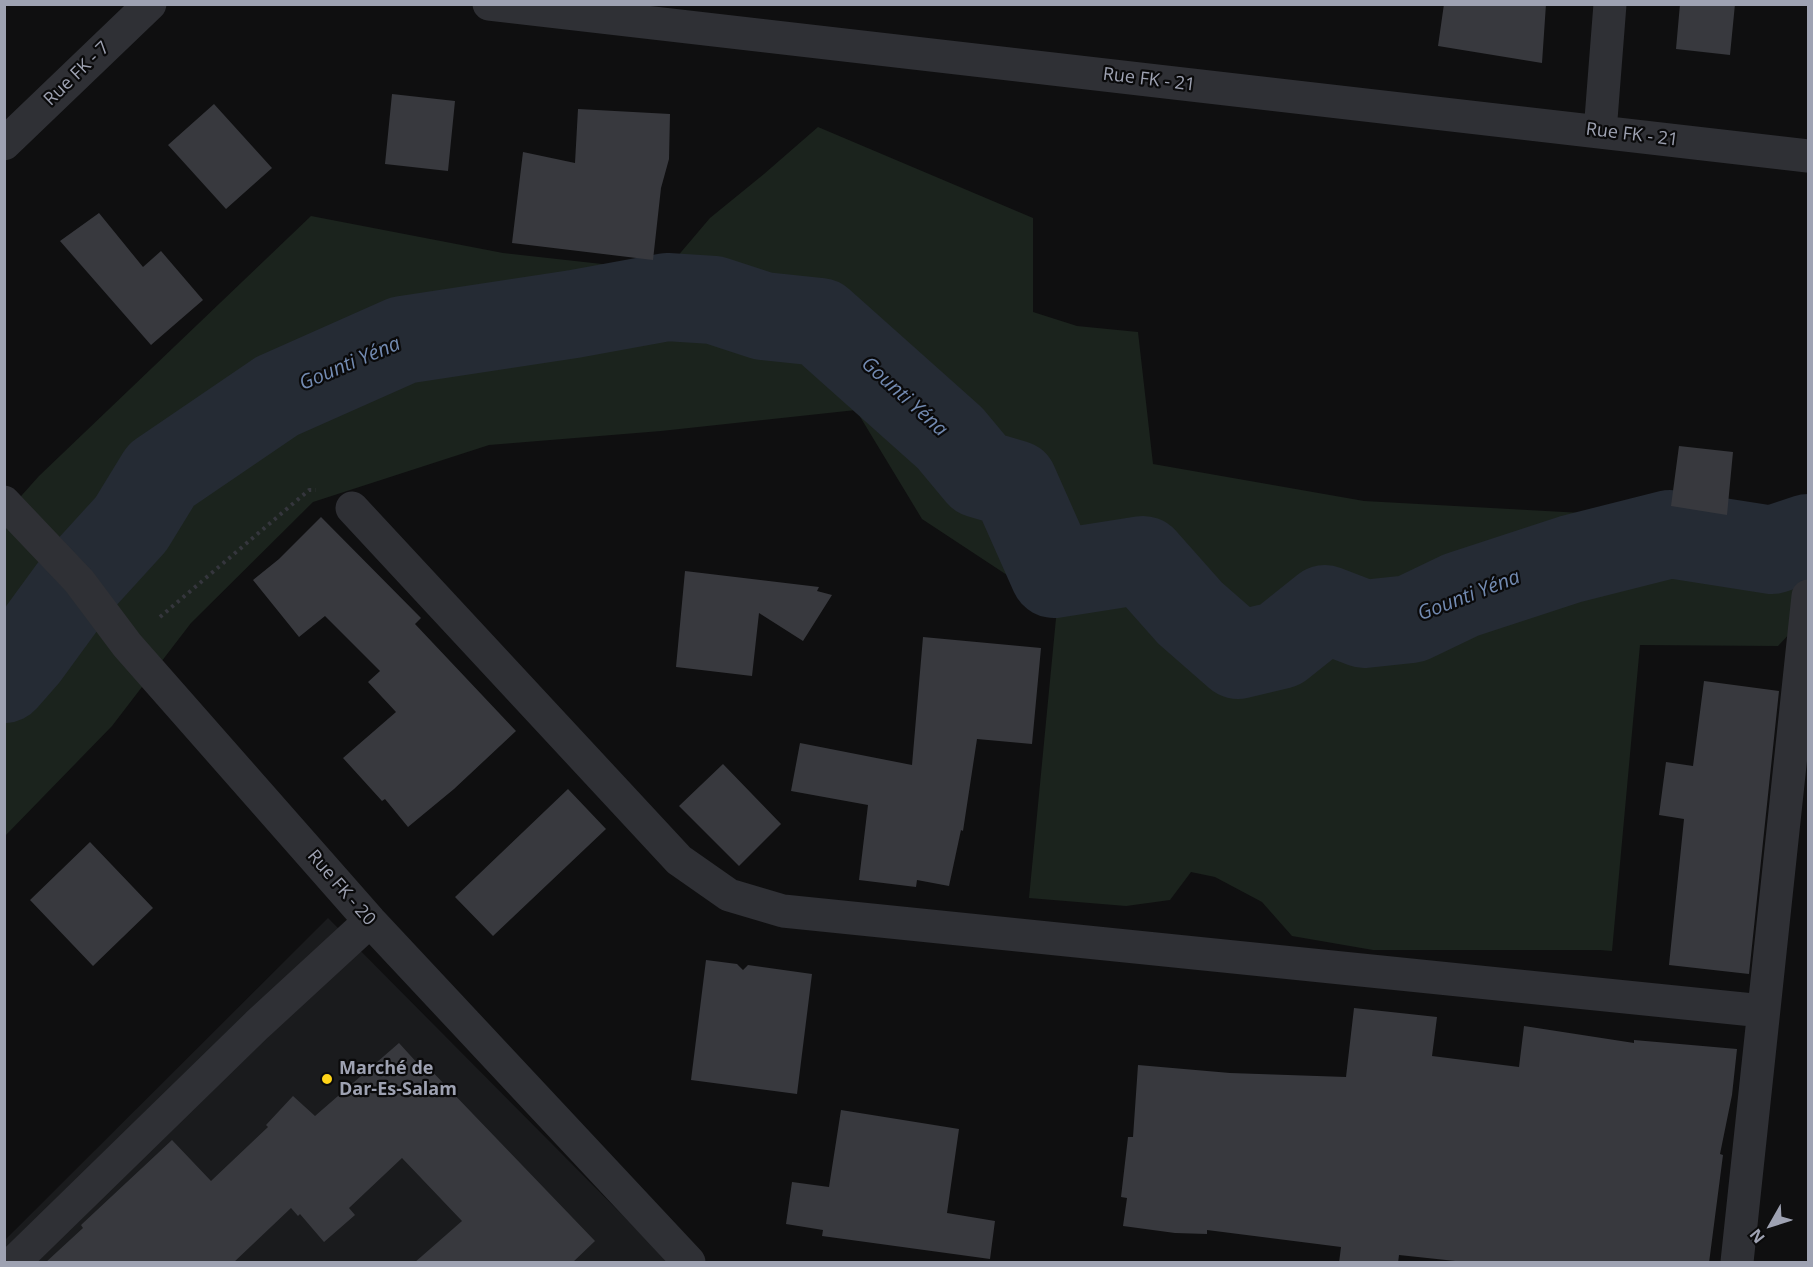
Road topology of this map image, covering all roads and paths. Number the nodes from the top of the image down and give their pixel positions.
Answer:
1 (150, 4) edge
2 (489, 4) edge
3 (1610, 4) edge
4 (1600, 132) junction
5 (4, 144) edge
6 (1809, 156) edge
7 (4, 502) edge
8 (352, 508) joint
9 (1809, 596) edge
10 (127, 645) junction
11 (370, 921) junction
12 (1763, 1011) junction
13 (14, 1263) edge
14 (689, 1263) edge
15 (1737, 1263) edge

1 - 5 street, Rue FK - 7
2 - 4 street, Rue FK - 21
3 - 4 street
4 - 6 street, Rue FK - 21
7 - 10 street, Rue FK - 20
8 - 10 path
8 - 12 street
9 - 12 street
10 - 11 street, Rue FK - 20
11 - 13 street
11 - 14 street, Rue FK - 20
12 - 15 street

